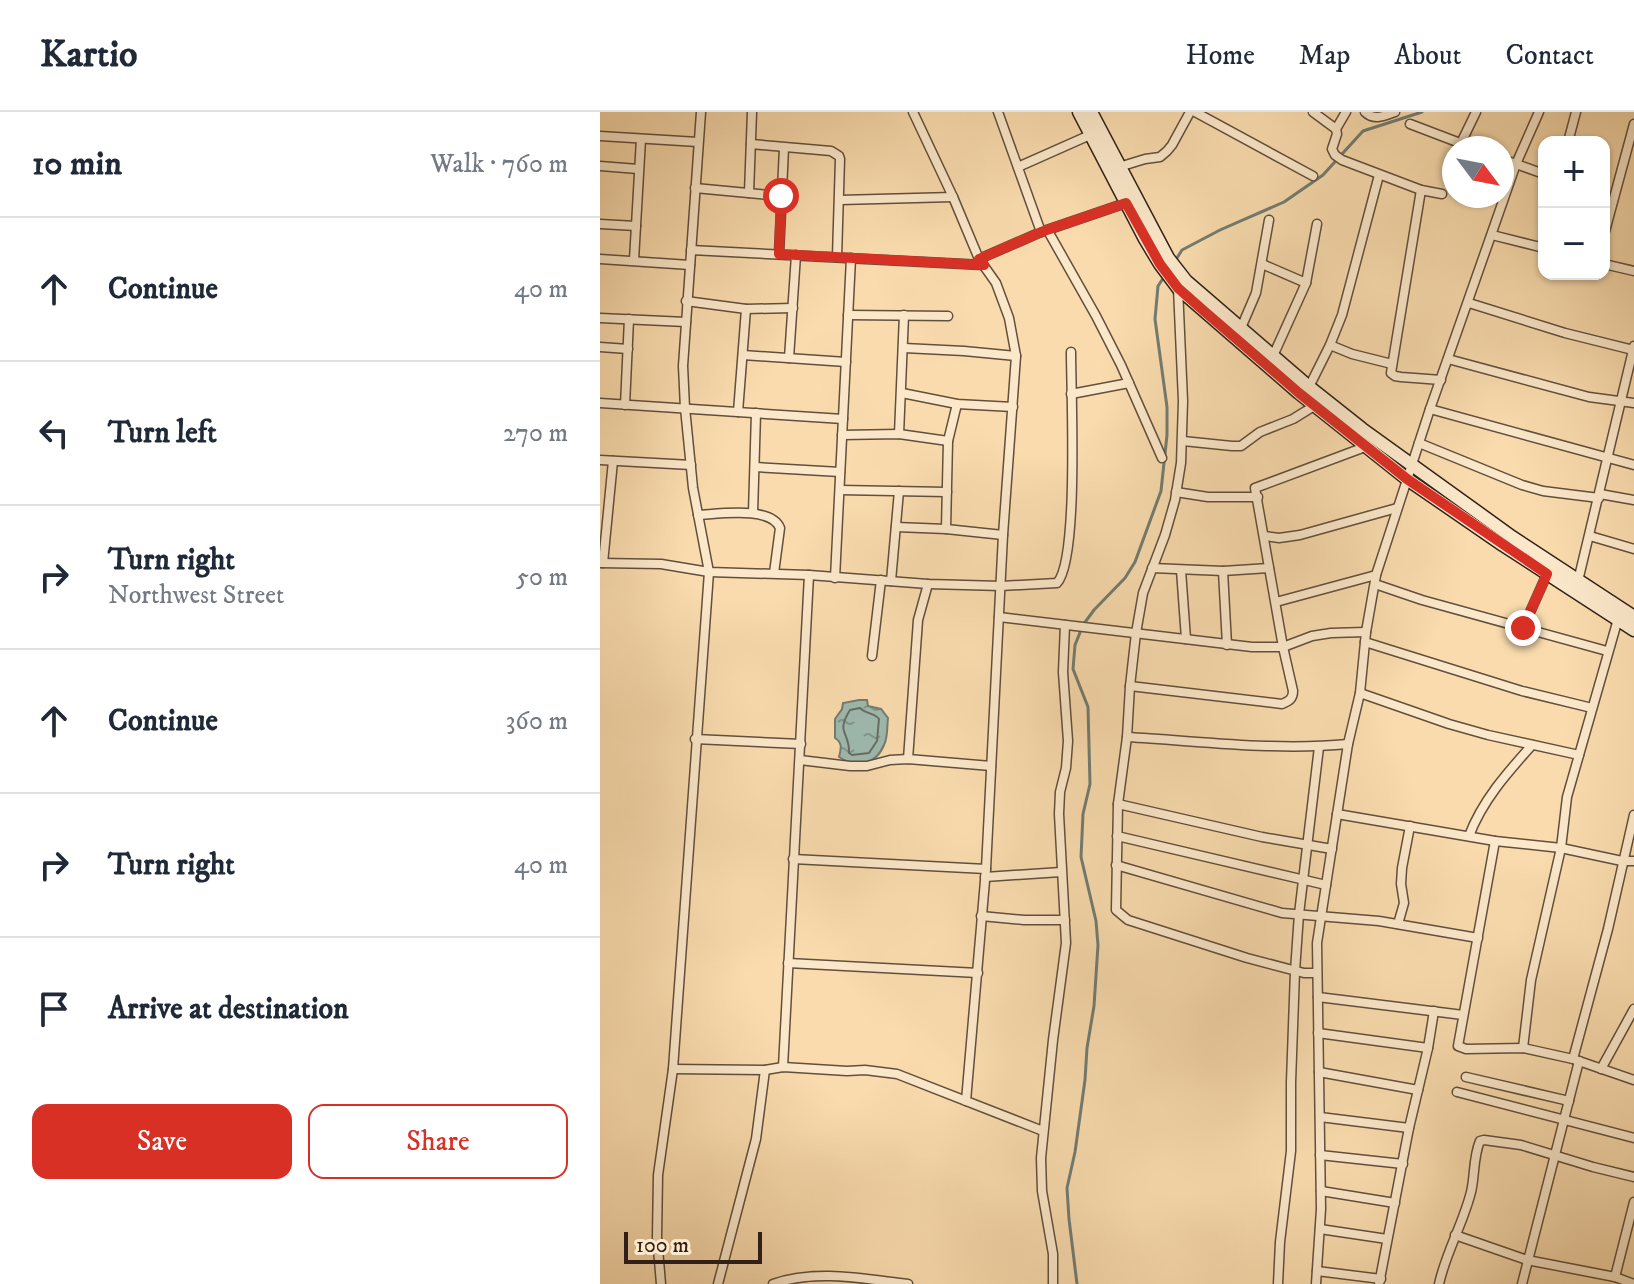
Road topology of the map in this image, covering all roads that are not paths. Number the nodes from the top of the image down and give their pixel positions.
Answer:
1 (701, 112) edge
2 (752, 112) edge
3 (913, 112) edge
4 (998, 112) edge
5 (1079, 112) edge
6 (1091, 112) edge
7 (1193, 112) edge
8 (1313, 112) edge
9 (1346, 112) edge
10 (1365, 112) edge
11 (1395, 112) edge
12 (1476, 112) edge
13 (1538, 112) edge
14 (1576, 112) edge
15 (1410, 124) dead end
16 (1634, 124) edge
17 (1336, 129) junction
18 (1090, 135) junction
19 (600, 136) edge
20 (1442, 136) edge
21 (1464, 136) edge
22 (1570, 136) edge
23 (641, 139) junction
24 (698, 142) junction
25 (751, 144) junction
26 (784, 148) junction
27 (1516, 164) junction
28 (600, 166) edge
29 (1018, 167) junction
30 (1119, 167) junction
31 (638, 169) junction
32 (1538, 172) edge
33 (1379, 175) junction
34 (1313, 176) dead end
35 (695, 188) junction
36 (1421, 190) junction
37 (749, 193) junction
38 (1442, 194) dead end
39 (1610, 194) edge
40 (1615, 195) junction
41 (781, 196) junction
42 (953, 197) junction
43 (840, 200) junction
44 (1126, 203) junction
45 (1610, 213) edge
46 (1269, 220) dead end
47 (600, 224) edge
48 (1317, 224) dead end
49 (636, 226) junction
50 (1045, 232) junction
51 (1492, 235) junction
52 (1538, 246) edge
53 (691, 250) junction
54 (779, 254) junction
55 (796, 255) junction
56 (837, 257) junction
57 (851, 258) junction
58 (600, 259) edge
59 (634, 260) junction
60 (1164, 261) junction
61 (982, 262) junction
62 (1262, 264) junction
63 (690, 265) junction
64 (1610, 265) edge
65 (1634, 271) edge
66 (1173, 274) junction
67 (1306, 283) junction
68 (1178, 288) junction
69 (686, 301) junction
70 (1469, 303) junction
71 (793, 308) junction
72 (746, 309) junction
73 (848, 315) junction
74 (904, 315) junction
75 (948, 316) dead end
76 (600, 318) edge
77 (629, 319) junction
78 (686, 322) junction
79 (1241, 328) junction
80 (1330, 345) junction
81 (600, 347) edge
82 (904, 348) junction
83 (1634, 348) edge
84 (628, 349) junction
85 (1071, 352) dead end
86 (743, 355) junction
87 (1016, 356) junction
88 (1273, 356) junction
89 (789, 358) junction
90 (1448, 359) junction
91 (846, 362) junction
92 (1392, 364) junction
93 (1441, 380) junction
94 (1129, 383) junction
95 (1309, 387) junction
96 (902, 393) junction
97 (1071, 394) junction
98 (1622, 401) junction
99 (600, 403) edge
100 (1634, 403) edge
101 (957, 404) junction
102 (625, 405) junction
103 (1314, 406) junction
104 (1013, 407) junction
105 (685, 408) junction
106 (1430, 409) junction
107 (738, 412) junction
108 (756, 413) junction
109 (843, 419) junction
110 (899, 434) junction
111 (842, 435) junction
112 (948, 441) junction
113 (1183, 441) junction
114 (1419, 443) junction
115 (1365, 447) junction
116 (1608, 457) junction
117 (1162, 458) dead end
118 (600, 460) edge
119 (613, 461) junction
120 (691, 465) junction
121 (1634, 465) edge
122 (1412, 466) junction
123 (755, 467) junction
124 (840, 472) junction
125 (1407, 479) junction
126 (840, 490) junction
127 (899, 491) junction
128 (947, 492) junction
129 (1176, 492) junction
130 (1600, 496) junction
131 (1258, 497) junction
132 (1634, 500) edge
133 (1397, 508) junction
134 (753, 513) junction
135 (698, 515) junction
136 (896, 527) junction
137 (946, 529) junction
138 (1003, 535) junction
139 (1264, 536) junction
140 (1590, 536) junction
141 (1634, 549) edge
142 (602, 563) edge
143 (1152, 568) junction
144 (1269, 568) junction
145 (1181, 570) junction
146 (1223, 571) junction
147 (709, 572) junction
148 (774, 573) junction
149 (1547, 574) junction
150 (809, 575) junction
151 (835, 578) junction
152 (886, 580) junction
153 (1375, 580) junction
154 (1578, 581) junction
155 (928, 584) junction
156 (1001, 586) junction
157 (1276, 602) junction
158 (999, 617) junction
159 (1634, 617) edge
160 (1618, 619) junction
161 (1065, 625) junction
162 (1523, 628) junction
163 (1634, 630) edge
164 (1366, 632) junction
165 (1136, 633) junction
166 (1186, 639) junction
167 (1365, 642) junction
168 (1227, 645) junction
169 (1283, 647) junction
170 (1607, 651) junction
171 (872, 656) dead end
172 (1130, 686) junction
173 (1360, 693) junction
174 (1592, 708) junction
175 (1127, 737) junction
176 (695, 739) junction
177 (801, 744) junction
178 (1348, 744) junction
179 (1532, 745) junction
180 (1319, 747) junction
181 (1579, 755) junction
182 (908, 759) junction
183 (800, 760) junction
184 (991, 766) junction
185 (1118, 804) junction
186 (1337, 814) junction
187 (1634, 815) edge
188 (1410, 826) junction
189 (1117, 836) junction
190 (1469, 836) junction
191 (1495, 841) junction
192 (1309, 845) junction
193 (1561, 848) junction
194 (1332, 849) junction
195 (793, 859) junction
196 (1622, 861) junction
197 (1634, 861) edge
198 (1116, 865) junction
199 (1061, 872) junction
200 (986, 873) junction
201 (1303, 880) junction
202 (1326, 885) junction
203 (1299, 914) junction
204 (1321, 915) junction
205 (981, 916) junction
206 (1065, 920) junction
207 (1398, 924) junction
208 (1478, 938) junction
209 (788, 963) junction
210 (1295, 971) junction
211 (978, 973) junction
212 (1317, 973) junction
213 (1318, 997) junction
214 (1634, 1010) edge
215 (1434, 1011) junction
216 (1463, 1015) junction
217 (1318, 1033) junction
218 (1428, 1048) junction
219 (1523, 1048) junction
220 (1576, 1060) junction
221 (783, 1067) junction
222 (673, 1069) junction
223 (1601, 1069) junction
224 (765, 1070) junction
225 (1319, 1072) junction
226 (1466, 1077) dead end
227 (1634, 1080) edge
228 (1418, 1090) junction
229 (1457, 1092) dead end
230 (966, 1101) junction
231 (1569, 1101) junction
232 (1320, 1117) junction
233 (1565, 1120) junction
234 (1409, 1128) junction
235 (1043, 1131) junction
236 (1634, 1138) edge
237 (1320, 1155) junction
238 (1556, 1156) junction
239 (1403, 1164) junction
240 (1634, 1177) edge
241 (1321, 1191) junction
242 (1634, 1202) edge
243 (1395, 1203) junction
244 (1320, 1229) junction
245 (1455, 1235) junction
246 (1387, 1239) junction
247 (1527, 1260) junction
248 (1317, 1271) junction
249 (1615, 1277) junction
250 (1380, 1281) edge
251 (661, 1284) edge
252 (718, 1284) edge
253 (773, 1284) edge
254 (908, 1284) edge
255 (1053, 1284) edge
256 (1278, 1284) edge
257 (1316, 1284) edge
258 (1439, 1284) edge
259 (1522, 1284) edge
260 (1634, 1284) edge

1 - 24 street
2 - 25 street
3 - 42 street
4 - 29 street
5 - 18 main road
6 - 30 main road
7 - 30 street
7 - 34 street
8 - 17 street
9 - 17 street
10 - 11 street
12 - 21 street
13 - 27 street
14 - 22 street
15 - 20 street
16 - 40 street
17 - 33 street
18 - 29 street
18 - 44 main road
19 - 23 street
23 - 24 street
23 - 31 street
24 - 35 street
25 - 26 street
25 - 37 street
26 - 41 street
26 - 43 street
27 - 32 street
27 - 51 street
28 - 31 street
29 - 50 street
30 - 60 main road
31 - 49 street
33 - 36 street
33 - 80 street
35 - 37 street
35 - 53 street
36 - 38 street
36 - 92 street
37 - 41 street
39 - 40 street
40 - 45 street
41 - 54 street
42 - 43 street
42 - 61 street
43 - 56 street
44 - 50 street
44 - 60 main road
46 - 62 street
47 - 49 street
48 - 67 street
49 - 59 street
50 - 61 street
50 - 94 street
51 - 52 street
51 - 70 street
53 - 54 street
53 - 63 street
54 - 55 street
55 - 56 street
55 - 71 street
56 - 57 street
57 - 61 street
57 - 73 street
58 - 59 street
59 - 63 street
60 - 66 main road
61 - 87 street
62 - 67 street
62 - 79 street
63 - 69 street
64 - 65 street
66 - 68 main road
66 - 79 main road
67 - 88 street
68 - 103 main road
68 - 113 street
69 - 72 street
69 - 78 street
70 - 83 street
70 - 90 street
71 - 72 street
71 - 89 street
72 - 86 street
73 - 74 street
73 - 91 street
74 - 75 street
74 - 82 street
76 - 77 street
77 - 78 street
77 - 84 street
78 - 105 street
79 - 88 main road
80 - 92 street
80 - 95 street
81 - 84 street
82 - 87 street
82 - 96 street
83 - 98 street
84 - 102 street
85 - 97 street
86 - 89 street
86 - 107 street
87 - 104 street
88 - 95 main road
89 - 91 street
90 - 93 street
90 - 98 street
91 - 109 street
92 - 93 street
93 - 106 street
94 - 97 street
94 - 117 street
95 - 122 main road
96 - 101 street
96 - 110 street
97 - 156 street
98 - 100 street
98 - 116 street
99 - 102 street
101 - 104 street
101 - 112 street
102 - 105 street
103 - 113 street
103 - 115 main road
104 - 138 street
105 - 107 street
105 - 120 street
106 - 114 street
106 - 116 street
107 - 108 street
108 - 109 street
108 - 123 street
109 - 111 street
110 - 111 street
110 - 112 street
111 - 124 street
112 - 128 street
113 - 129 street
114 - 122 street
114 - 130 street
115 - 125 main road
115 - 131 street
116 - 121 street
116 - 130 street
118 - 119 street
119 - 120 street
119 - 142 street
120 - 135 street
122 - 125 street
122 - 154 main road
123 - 124 street
123 - 134 street
124 - 126 street
125 - 133 street
125 - 149 main road
126 - 127 street
126 - 151 street
127 - 128 street
127 - 136 street
128 - 137 street
129 - 131 street
129 - 143 street
130 - 132 street
130 - 140 street
131 - 139 street
133 - 139 street
133 - 153 street
134 - 135 street
134 - 148 street
135 - 147 street
136 - 137 street
136 - 152 street
137 - 138 street
138 - 156 street
139 - 144 street
140 - 141 street
140 - 154 street
142 - 147 street
143 - 145 street
143 - 165 street
144 - 146 street
144 - 157 street
145 - 146 street
145 - 166 street
146 - 168 street
147 - 148 street
147 - 176 street
148 - 150 street
149 - 160 main road
149 - 162 street
150 - 151 street
150 - 177 street
151 - 152 street
152 - 155 street
152 - 171 street
153 - 157 street
153 - 162 street
153 - 164 street
154 - 159 main road
155 - 156 street
155 - 182 street
156 - 158 street
157 - 169 street
158 - 161 street
158 - 184 street
160 - 163 main road
160 - 170 street
161 - 165 street
161 - 199 street
162 - 170 street
164 - 167 street
164 - 169 street
165 - 166 street
165 - 172 street
166 - 168 street
167 - 173 street
167 - 174 street
168 - 169 street
169 - 172 street
170 - 174 street
172 - 175 street
173 - 178 street
173 - 179 street
174 - 181 street
175 - 180 street
175 - 185 street
176 - 177 street
176 - 222 street
177 - 183 street
178 - 180 street
178 - 186 street
179 - 181 street
179 - 190 street
180 - 192 street
181 - 193 street
182 - 183 street
182 - 184 street
183 - 195 street
184 - 200 street
185 - 189 street
185 - 192 street
186 - 188 street
186 - 194 street
187 - 196 street
188 - 190 street
188 - 207 street
189 - 198 street
189 - 201 street
190 - 191 street
191 - 193 street
191 - 208 street
192 - 194 street
192 - 201 street
193 - 196 street
193 - 219 street
194 - 202 street
195 - 200 street
195 - 209 street
196 - 197 street
196 - 220 street
198 - 203 street
198 - 210 street
199 - 200 street
199 - 206 street
200 - 205 street
201 - 202 street
201 - 203 street
202 - 204 street
203 - 204 street
203 - 210 street
204 - 207 street
204 - 212 street
205 - 206 street
205 - 211 street
206 - 235 street
207 - 208 street
208 - 216 street
209 - 211 street
209 - 221 street
210 - 212 street
210 - 256 street
211 - 230 street
212 - 213 street
213 - 215 street
213 - 217 street
214 - 223 street
215 - 216 street
215 - 218 street
216 - 219 street
217 - 218 street
217 - 225 street
218 - 228 street
219 - 220 street
220 - 223 street
220 - 231 street
221 - 224 street
221 - 230 street
222 - 224 street
222 - 251 street
223 - 227 street
224 - 252 street
225 - 228 street
225 - 232 street
226 - 231 street
228 - 234 street
229 - 233 street
230 - 235 street
231 - 233 street
232 - 234 street
232 - 237 street
233 - 236 street
233 - 238 street
234 - 239 street
235 - 255 street
237 - 239 street
237 - 241 street
238 - 240 street
238 - 245 street
238 - 247 street
239 - 243 street
241 - 243 street
241 - 244 street
242 - 249 street
243 - 246 street
244 - 246 street
244 - 248 street
245 - 247 street
245 - 258 street
246 - 250 street
247 - 249 street
247 - 259 street
248 - 250 street
248 - 257 street
249 - 260 street
253 - 254 street

